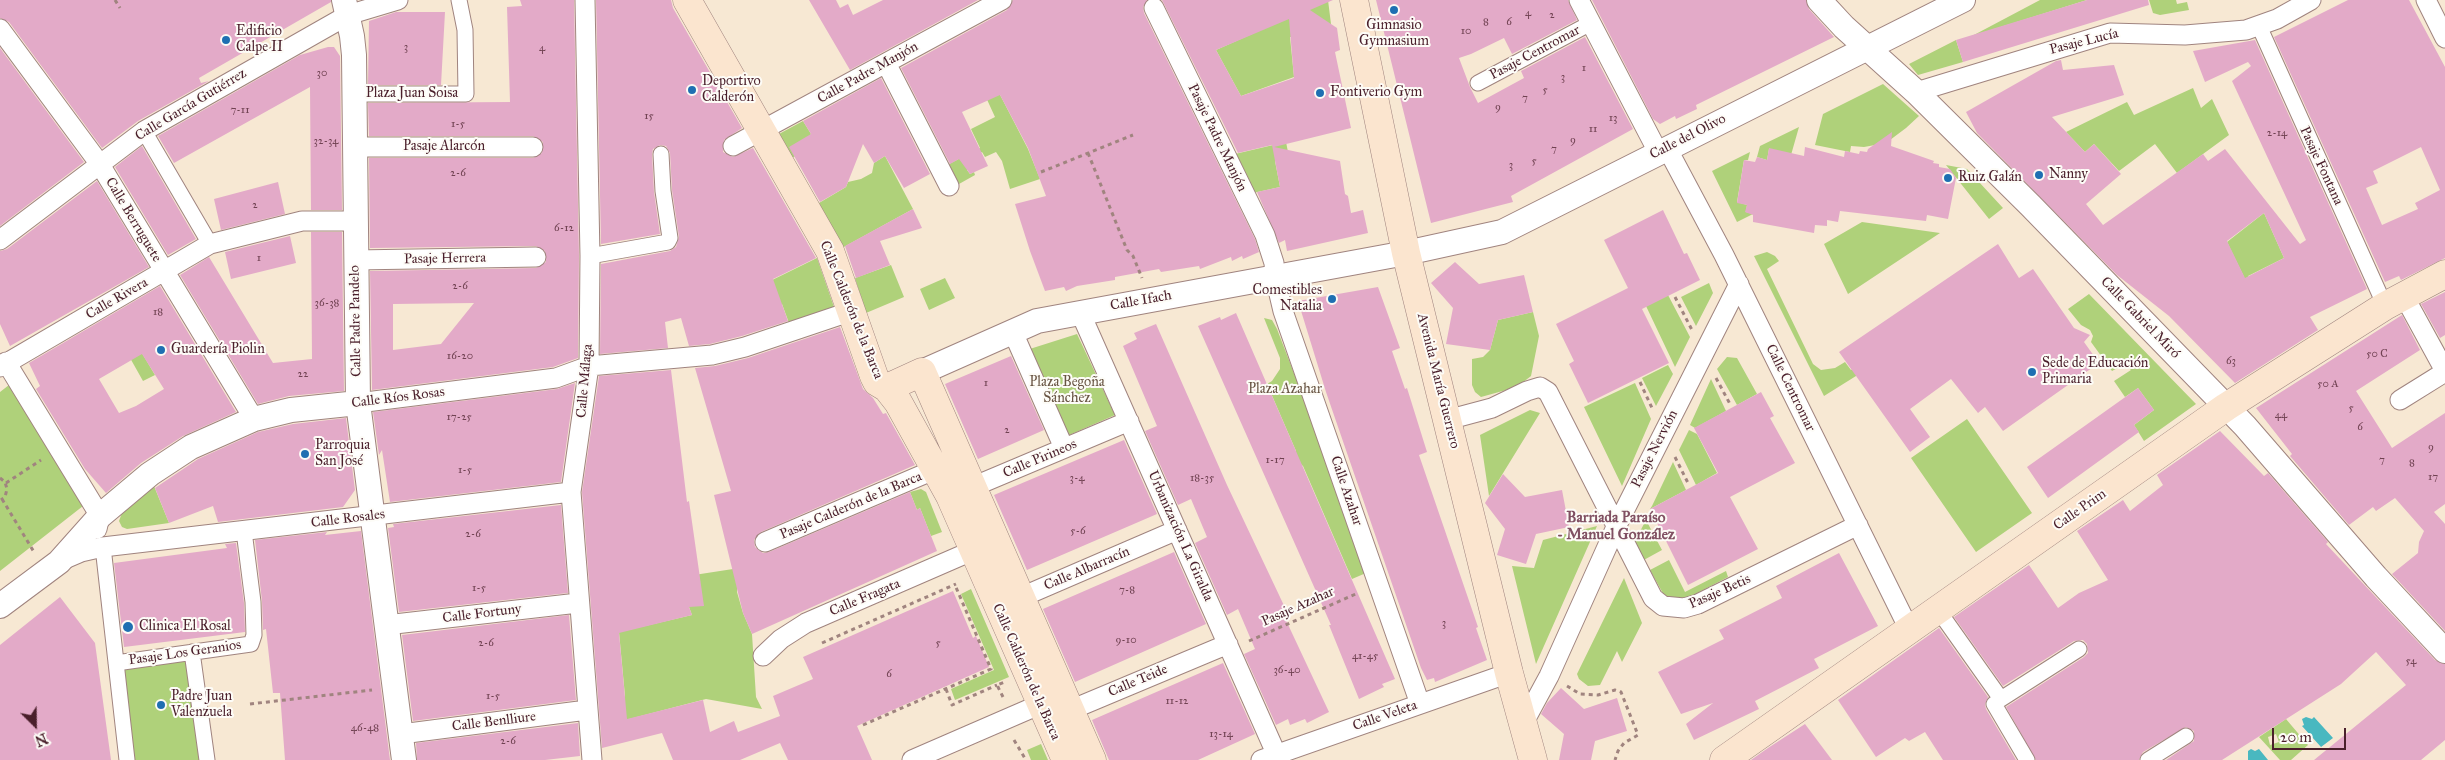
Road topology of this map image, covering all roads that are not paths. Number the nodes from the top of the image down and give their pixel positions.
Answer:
1 (398, 0) edge
2 (459, 0) edge
3 (584, 0) edge
4 (687, 0) edge
5 (1002, 0) edge
6 (1354, 0) edge
7 (1579, 0) edge
8 (1819, 0) edge
9 (1963, 0) edge
10 (2311, 0) edge
11 (2426, 0) edge
12 (1154, 4) edge
13 (346, 7) edge
14 (1591, 23) junction
15 (2259, 26) junction
16 (0, 29) edge
17 (2445, 38) edge
18 (1867, 48) junction
19 (886, 63) junction
20 (1478, 83) dead end
21 (1916, 92) junction
22 (354, 94) junction
23 (144, 131) junction
24 (762, 132) junction
25 (733, 146) dead end
26 (354, 147) junction
27 (533, 147) dead end
28 (1663, 150) junction
29 (661, 154) dead end
30 (99, 163) junction
31 (949, 186) dead end
32 (354, 221) junction
33 (0, 240) edge
34 (210, 244) junction
35 (1406, 253) junction
36 (590, 256) junction
37 (536, 257) dead end
38 (355, 260) junction
39 (165, 271) junction
40 (2445, 274) edge
41 (1275, 277) junction
42 (1739, 284) junction
43 (2394, 301) junction
44 (852, 311) junction
45 (1080, 312) junction
46 (1012, 330) junction
47 (3, 365) edge
48 (589, 366) junction
49 (2445, 371) edge
50 (922, 372) junction
51 (887, 388) junction
52 (2400, 400) dead end
53 (358, 404) junction
54 (2226, 407) junction
55 (254, 419) junction
56 (1447, 420) junction
57 (1129, 421) junction
58 (1064, 448) junction
59 (936, 469) junction
60 (571, 492) junction
61 (961, 492) junction
62 (100, 516) junction
63 (372, 516) junction
64 (1858, 526) junction
65 (1616, 527) junction
66 (1178, 530) junction
67 (244, 531) junction
68 (765, 542) dead end
69 (125, 545) junction
70 (103, 548) junction
71 (974, 550) junction
72 (53, 566) junction
73 (578, 603) junction
74 (1009, 603) junction
75 (0, 606) edge
76 (1938, 610) junction
77 (386, 626) junction
78 (1910, 629) junction
79 (1228, 644) junction
80 (2079, 649) dead end
81 (2445, 651) edge
82 (192, 652) junction
83 (763, 656) dead end
84 (116, 663) junction
85 (1509, 673) junction
86 (2001, 700) junction
87 (1420, 704) junction
88 (587, 710) junction
89 (1053, 711) junction
90 (1523, 724) junction
91 (400, 734) junction
92 (2186, 736) dead end
93 (1272, 758) edge
94 (127, 760) edge
95 (207, 760) edge
96 (404, 760) edge
97 (591, 760) edge
98 (912, 760) edge
99 (1066, 760) edge
100 (1092, 760) edge
101 (1533, 760) edge
102 (1724, 760) edge
103 (2027, 760) edge
104 (2148, 760) edge

1 - 13 street, Calle García Gutiérrez
2 - 22 street, Plaza Juan Soisa
3 - 36 street, Calle Málaga
4 - 24 main road, Calle Calderón de la Barca
5 - 19 street, Calle Padre Manjón
6 - 35 main road, Avenida María Guerrero
7 - 14 street, Calle Centromar
8 - 18 street, Calle Gabriel Miró
9 - 18 street, Calle del Olivo
10 - 15 street, Pasaje Lucía
11 - 17 street
12 - 41 street, Pasaje Padre Manjón
13 - 22 street, Calle Padre Pandelo
13 - 23 street, Calle García Gutiérrez
14 - 20 street, Pasaje Centromar
14 - 28 street, Calle Centromar
15 - 21 street, Pasaje Lucía
15 - 43 street, Pasaje Fontana
16 - 30 street, Calle Berruguete
18 - 21 street, Calle Gabriel Miró
18 - 28 street, Calle del Olivo
19 - 24 street, Calle Padre Manjón
19 - 31 street
21 - 54 street, Calle Gabriel Miró
22 - 26 street, Calle Padre Pandelo
23 - 30 street, Calle García Gutiérrez
23 - 34 street
24 - 25 street, Calle Padre Manjón
24 - 44 main road, Calle Calderón de la Barca
26 - 27 street, Pasaje Alarcón
26 - 32 street, Calle Padre Pandelo
28 - 35 street, Calle del Olivo
28 - 42 street, Calle Centromar
29 - 36 street
30 - 33 street, Calle García Gutiérrez
30 - 39 street, Calle Berruguete
32 - 34 street, Calle Rivera
32 - 38 street, Calle Padre Pandelo
34 - 39 street, Calle Rivera
35 - 41 street, Calle Ifach
35 - 56 main road, Avenida María Guerrero
36 - 48 street, Calle Málaga
37 - 38 street, Pasaje Herrera
38 - 53 street, Calle Padre Pandelo
39 - 47 street, Calle Rivera
39 - 55 street, Calle Berruguete
40 - 43 main road, Calle Prim
41 - 45 street, Calle Ifach
41 - 87 street, Calle Azahar
42 - 64 street, Calle Centromar
42 - 65 street, Pasaje Nervión
43 - 49 street
43 - 54 main road, Calle Prim
44 - 48 street, Calle Ríos Rosas
44 - 51 main road, Calle Calderón de la Barca
45 - 46 street, Calle Ifach
45 - 57 street, Urbanización La Giralda
46 - 50 street, Calle Ifach
46 - 58 street
47 - 62 street
48 - 53 street, Calle Ríos Rosas
48 - 60 street, Calle Málaga
49 - 52 street
50 - 51 main road, Calle Ifach
50 - 61 main road, Calle Calderón de la Barca
51 - 59 main road, Calle Calderón de la Barca
53 - 55 street, Calle Ríos Rosas
53 - 63 street, Calle Padre Pandelo
54 - 76 main road, Calle Prim
54 - 81 street, Calle Gabriel Miró
55 - 62 street, Calle Ríos Rosas
56 - 65 street, Pasaje Betis
56 - 85 main road, Avenida María Guerrero
57 - 58 street, Calle Pirineos
57 - 66 street, Urbanización La Giralda
58 - 61 street, Calle Pirineos
59 - 61 main road, Calle Calderón de la Barca
59 - 68 street, Pasaje Calderón de la Barca
60 - 63 street, Calle Rosales
60 - 73 street, Calle Málaga
61 - 71 main road, Calle Calderón de la Barca
61 - 74 main road, Calle Calderón de la Barca
62 - 69 street, Calle Rosales
62 - 72 street, Calle Ríos Rosas
63 - 67 street, Calle Rosales
63 - 77 street, Calle Padre Pandelo
64 - 65 street, Pasaje Betis
64 - 78 street, Calle Centromar
65 - 90 street, Pasaje Nervión
66 - 74 street, Calle Albarracín
66 - 79 street, Urbanización La Giralda
67 - 69 street, Calle Rosales
67 - 82 street, Pasaje Los Geranios
69 - 70 street, Calle Rosales
70 - 72 street, Calle Rosales
70 - 84 street
71 - 74 main road, Calle Calderón de la Barca
71 - 83 street, Calle Fragata
72 - 75 street, Calle Ríos Rosas
73 - 77 street, Calle Fortuny
73 - 88 street, Calle Málaga
74 - 89 main road, Calle Calderón de la Barca
76 - 78 main road, Calle Prim
76 - 86 street
77 - 91 street, Calle Padre Pandelo
78 - 102 main road, Calle Prim
79 - 89 street, Calle Teide
79 - 93 street, Urbanización La Giralda
80 - 86 street
82 - 84 street, Pasaje Los Geranios
82 - 95 street
84 - 94 street
85 - 87 street, Calle Veleta
85 - 90 main road, Avenida María Guerrero
86 - 103 street
87 - 93 street, Calle Veleta
88 - 91 street, Calle Benlliure
88 - 97 street, Calle Málaga
89 - 98 street, Calle Teide
89 - 99 main road, Calle Calderón de la Barca
89 - 100 main road, Calle Calderón de la Barca
90 - 101 main road, Avenida María Guerrero
91 - 96 street, Calle Padre Pandelo
92 - 104 street

